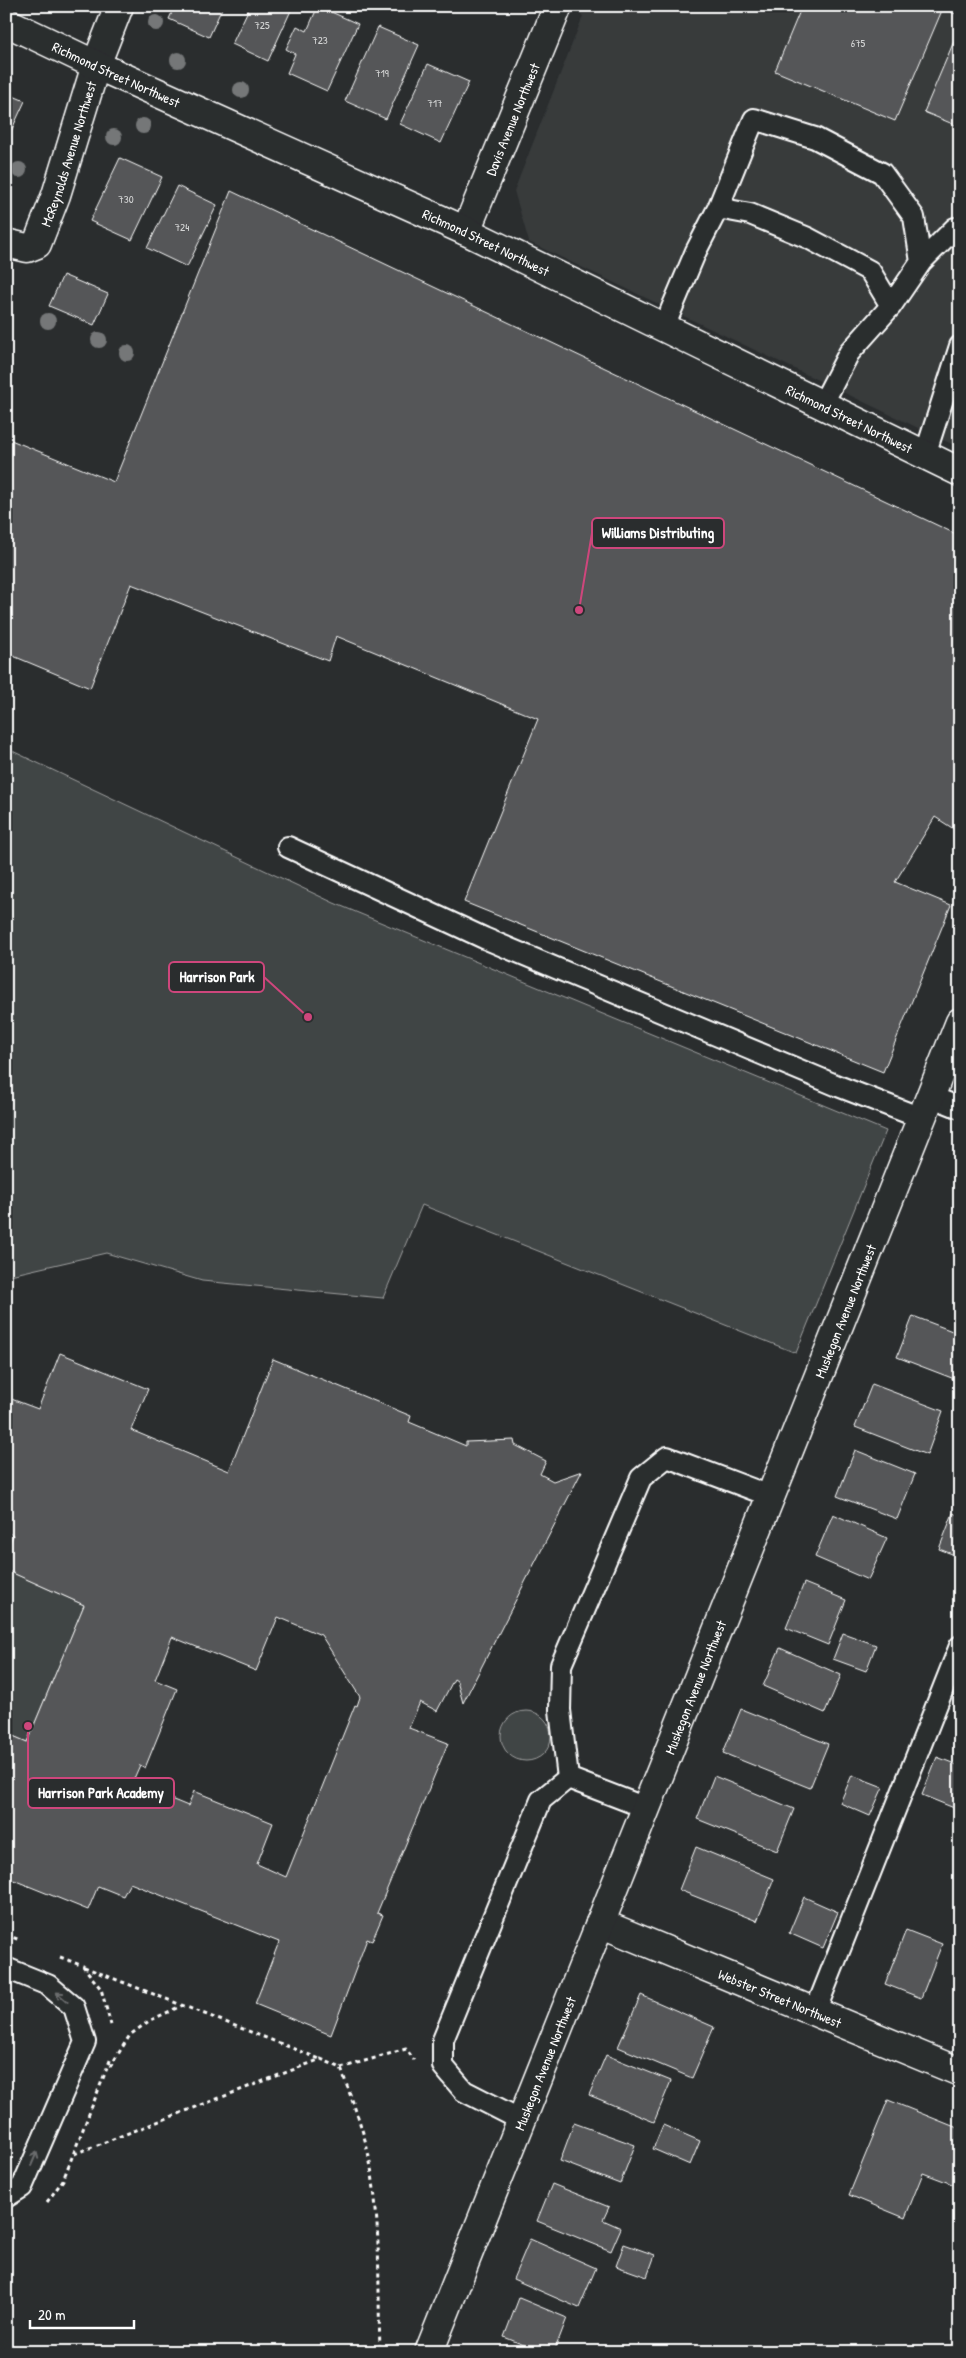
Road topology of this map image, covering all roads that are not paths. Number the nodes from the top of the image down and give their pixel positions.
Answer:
1 (119, 6) edge
2 (558, 6) edge
3 (6, 22) edge
4 (96, 65) junction
5 (718, 208) junction
6 (960, 228) edge
7 (466, 231) junction
8 (6, 243) edge
9 (921, 262) junction
10 (892, 306) junction
11 (664, 327) junction
12 (960, 346) edge
13 (822, 405) junction
14 (925, 456) junction
15 (960, 472) edge
16 (288, 847) dead end
17 (958, 1031) edge
18 (926, 1107) junction
19 (960, 1108) edge
20 (770, 1496) junction
21 (960, 1646) edge
22 (568, 1778) junction
23 (646, 1808) junction
24 (600, 1923) junction
25 (6, 1968) edge
26 (815, 2012) junction
27 (960, 2072) edge
28 (521, 2120) junction
29 (6, 2197) edge
30 (429, 2352) edge

1 - 4 street, McReynolds Avenue Northwest
2 - 7 street, Davis Avenue Northwest
3 - 4 street, Richmond Street Northwest
4 - 7 street, Richmond Street Northwest
4 - 8 street, McReynolds Avenue Northwest
5 - 9 lane
5 - 10 lane
5 - 11 lane
6 - 9 lane
7 - 11 street, Richmond Street Northwest
9 - 10 lane
10 - 13 lane
11 - 13 street, Richmond Street Northwest
12 - 14 lane
13 - 14 street, Richmond Street Northwest
14 - 15 street, Richmond Street Northwest
16 - 18 lane
17 - 18 street, Muskegon Avenue Northwest
18 - 19 lane
18 - 20 street, Muskegon Avenue Northwest
20 - 22 lane
20 - 23 street, Muskegon Avenue Northwest
21 - 26 lane
22 - 23 lane
22 - 28 lane
23 - 24 street, Muskegon Avenue Northwest
24 - 26 street, Webster Street Northwest
24 - 28 street, Muskegon Avenue Northwest
29 -> 25 lane
26 - 27 street, Webster Street Northwest
28 - 30 street, Muskegon Avenue Northwest

